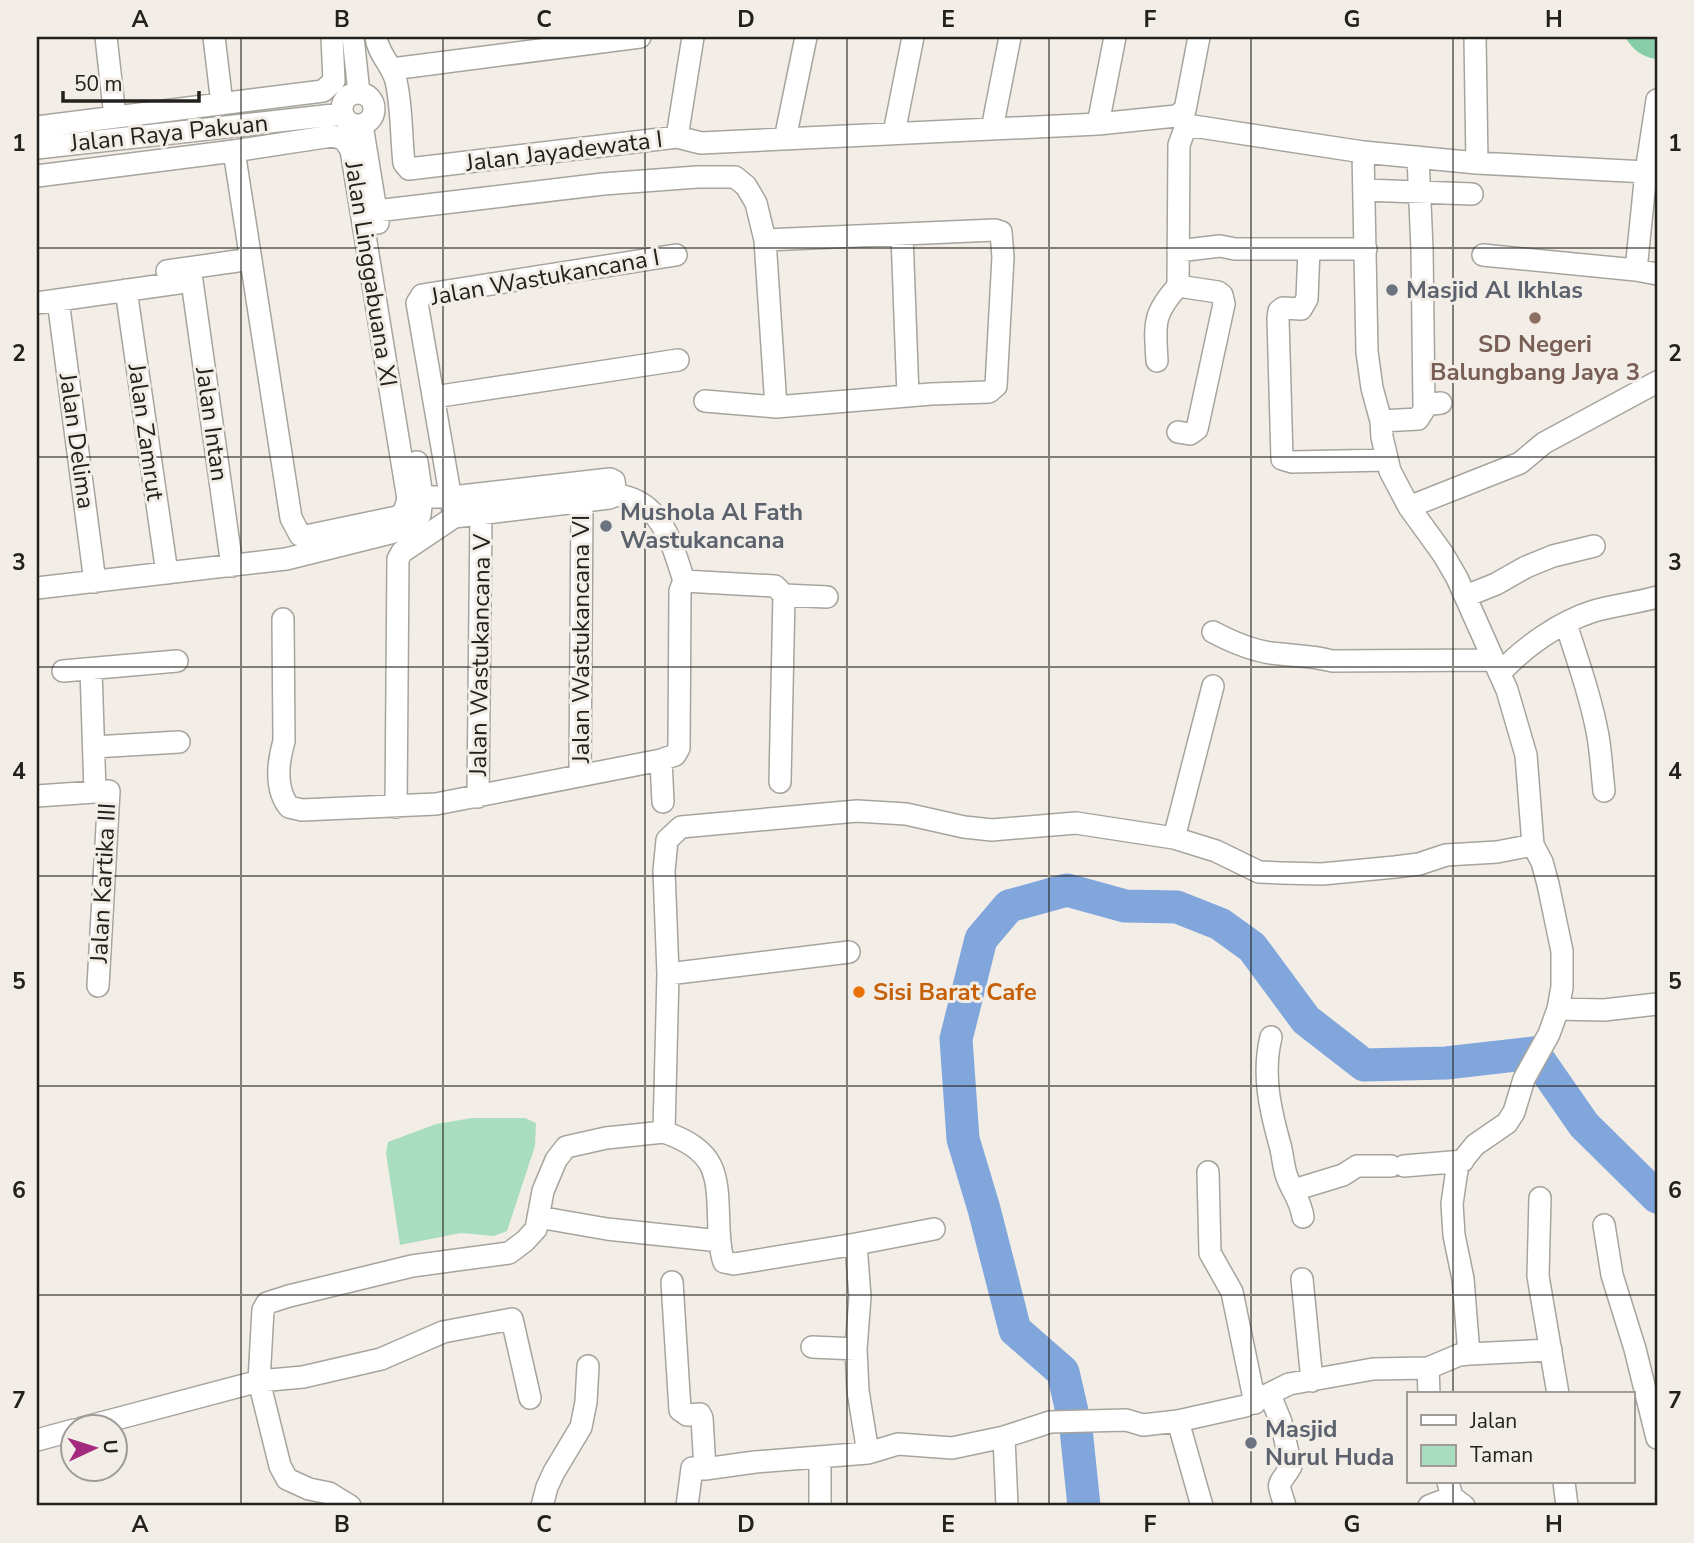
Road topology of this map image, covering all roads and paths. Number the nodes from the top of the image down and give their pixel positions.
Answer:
1 (106, 37) edge
2 (214, 37) edge
3 (332, 37) edge
4 (353, 37) edge
5 (376, 37) edge
6 (640, 37) edge
7 (693, 37) edge
8 (806, 37) edge
9 (912, 37) edge
10 (1010, 37) edge
11 (1115, 37) edge
12 (1199, 37) edge
13 (1475, 37) edge
14 (592, 40) edge
15 (489, 46) edge
16 (394, 76) junction
17 (1657, 100) edge
18 (222, 104) junction
19 (365, 107) junction
20 (399, 112) junction
21 (116, 117) junction
22 (1098, 124) junction
23 (37, 127) edge
24 (992, 129) junction
25 (894, 133) junction
26 (677, 137) junction
27 (785, 139) junction
28 (37, 148) edge
29 (234, 151) junction
30 (1363, 152) junction
31 (1418, 157) junction
32 (1477, 163) junction
33 (1646, 172) junction
34 (37, 176) edge
35 (1364, 190) junction
36 (1419, 193) junction
37 (1472, 194) dead end
38 (376, 211) junction
39 (902, 235) junction
40 (765, 240) junction
41 (1309, 249) junction
42 (1366, 249) junction
43 (1178, 251) junction
44 (676, 255) dead end
45 (1483, 255) dead end
46 (251, 260) junction
47 (1636, 270) junction
48 (1657, 274) edge
49 (1178, 286) junction
50 (37, 289) edge
51 (126, 290) junction
52 (58, 300) junction
53 (37, 303) edge
54 (678, 360) dead end
55 (1157, 361) dead end
56 (1657, 382) edge
57 (908, 396) junction
58 (434, 397) junction
59 (705, 401) dead end
60 (776, 407) junction
61 (1381, 421) junction
62 (1178, 432) dead end
63 (1387, 460) junction
64 (616, 495) junction
65 (582, 502) junction
66 (421, 506) junction
67 (1409, 507) junction
68 (448, 513) junction
69 (481, 513) junction
70 (1594, 546) dead end
71 (232, 566) junction
72 (167, 573) junction
73 (684, 581) junction
74 (95, 582) junction
75 (37, 588) edge
76 (779, 591) junction
77 (1466, 596) junction
78 (827, 597) dead end
79 (1657, 597) edge
80 (284, 619) dead end
81 (1566, 624) junction
82 (1213, 632) dead end
83 (177, 661) dead end
84 (1497, 666) junction
85 (91, 669) junction
86 (63, 671) dead end
87 (1213, 686) dead end
88 (179, 741) dead end
89 (94, 747) junction
90 (661, 760) junction
91 (580, 776) junction
92 (780, 782) dead end
93 (1604, 791) dead end
94 (96, 792) junction
95 (37, 796) edge
96 (478, 797) junction
97 (663, 802) dead end
98 (396, 807) junction
99 (1174, 838) junction
100 (1532, 845) junction
101 (849, 952) dead end
102 (668, 974) junction
103 (98, 986) dead end
104 (1657, 1004) edge
105 (1558, 1009) junction
106 (1271, 1037) dead end
107 (664, 1132) junction
108 (1463, 1161) junction
109 (1208, 1172) dead end
110 (1294, 1190) junction
111 (1540, 1198) dead end
112 (538, 1217) junction
113 (1303, 1217) dead end
114 (1604, 1226) dead end
115 (933, 1229) dead end
116 (720, 1241) junction
117 (856, 1244) junction
118 (1302, 1279) dead end
119 (672, 1282) dead end
120 (812, 1347) dead end
121 (856, 1349) junction
122 (1551, 1350) junction
123 (1469, 1354) junction
124 (588, 1366) dead end
125 (1428, 1368) junction
126 (259, 1381) junction
127 (1312, 1381) junction
128 (1429, 1392) edge
129 (1558, 1392) edge
130 (530, 1398) dead end
131 (1262, 1399) junction
132 (130, 1415) edge
133 (1178, 1421) junction
134 (60, 1434) edge
135 (1004, 1437) junction
136 (1657, 1438) edge
137 (37, 1440) edge
138 (868, 1453) junction
139 (820, 1457) junction
140 (705, 1469) junction
141 (1564, 1484) edge
142 (1455, 1495) edge
143 (350, 1506) edge
144 (542, 1506) edge
145 (687, 1506) edge
146 (820, 1506) edge
147 (1007, 1506) edge
148 (1202, 1506) edge
149 (1285, 1506) edge
150 (1429, 1506) edge
151 (1567, 1506) edge

1 - 21 street
2 - 18 street
3 - 18 street
4 - 19 street
5 - 16 street
6 - 14 street
7 - 26 street, Jalan Jayadewata I
8 - 27 street
9 - 25 street
10 - 24 street
11 - 22 street
12 - 22 street
13 - 32 street
14 - 15 street
15 - 16 street
16 - 19 street
16 - 20 street
17 - 33 street
18 - 21 street
19 - 20 street
19 - 28 street, Jalan Raya Pakuan
19 - 38 street
20 - 26 street, Jalan Jayadewata I
21 - 23 street
22 - 24 street
24 - 25 street
25 - 27 street
26 - 27 street
29 - 34 street
29 - 46 street, Jalan Linggabuana XI
29 - 46 street, Jalan Linggabuana XI
30 - 31 street
30 - 35 street
30 - 43 street
31 - 32 street
31 - 36 street
32 - 33 street
33 - 47 street
35 - 36 street
35 - 42 street
36 - 37 street
36 - 61 street
38 - 40 street
38 - 66 street
39 - 40 street
39 - 57 street
39 - 57 street
40 - 60 street
41 - 42 street
41 - 43 street
41 - 63 street
42 - 61 street
43 - 49 street
44 - 58 street, Jalan Wastukancana I
45 - 47 street
46 - 50 street
47 - 48 street
49 - 55 street
49 - 62 street
51 - 52 street
51 - 71 street, Jalan Intan
51 - 72 street, Jalan Zamrut
52 - 53 street
52 - 74 street, Jalan Delima
54 - 58 street
56 - 67 street
57 - 60 street
58 - 68 street
59 - 60 street
61 - 63 street
63 - 67 street
64 - 65 street
64 - 68 street
64 - 73 street
65 - 69 street
65 - 91 street, Jalan Wastukancana VI
66 - 68 street
66 - 68 street
66 - 71 street
67 - 77 street
68 - 69 street
68 - 98 street
69 - 96 street, Jalan Wastukancana V
70 - 77 street
71 - 72 street
72 - 74 street
73 - 76 street
73 - 90 street
74 - 75 street
76 - 78 street
76 - 92 street
77 - 84 street
79 - 81 street
80 - 98 street
81 - 84 street
81 - 93 street
82 - 84 street
83 - 85 street
84 - 100 street
85 - 86 street
85 - 89 street, Jalan Kartika III
87 - 99 street
88 - 89 street
89 - 94 street, Jalan Kartika III
90 - 91 street
90 - 97 street
91 - 96 street
94 - 95 street, Jalan Kartika III
94 - 103 street, Jalan Kartika III
96 - 98 street
99 - 100 street
99 - 102 street
100 - 105 street
101 - 102 street
102 - 107 street
104 - 105 street
105 - 108 street
106 - 110 street
107 - 112 street
107 - 116 street
108 - 110 street
108 - 123 street
109 - 131 street
110 - 113 street
111 - 122 street
112 - 116 street
112 - 126 street
114 - 136 street
115 - 117 street
116 - 117 street
117 - 121 street
118 - 127 street
119 - 140 street
120 - 121 street
121 - 138 street
122 - 123 street
122 - 129 street
123 - 125 street
124 - 144 street
125 - 127 street
125 - 128 street
126 - 130 street
126 - 132 street
126 - 143 street
127 - 131 street
131 - 133 street
131 - 149 street
133 - 135 street
133 - 148 street
134 - 137 street
135 - 138 street
135 - 147 street
138 - 139 street
139 - 140 street
139 - 146 street
140 - 145 street
141 - 151 street
142 - 150 street

